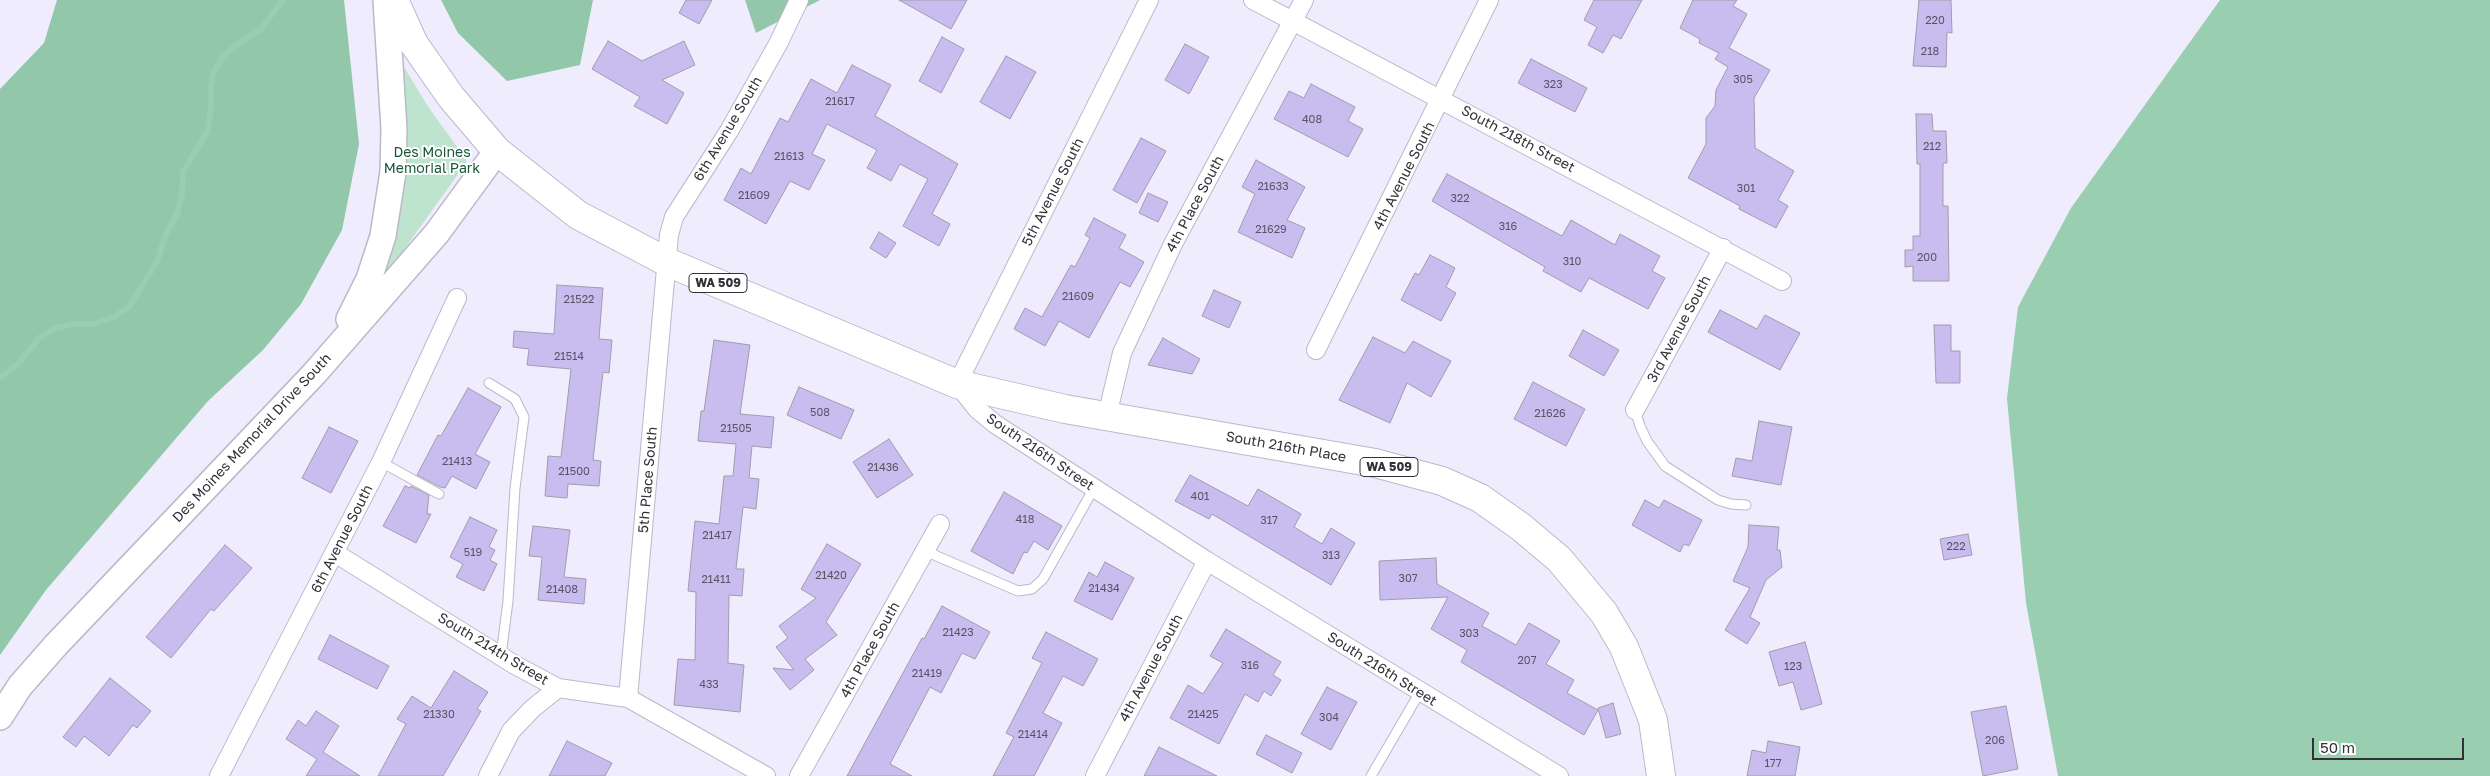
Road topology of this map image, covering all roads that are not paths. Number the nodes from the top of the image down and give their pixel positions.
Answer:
1 (386, 0) edge
2 (394, 0) edge
3 (799, 0) edge
4 (1149, 0) edge
5 (1253, 0) edge
6 (1304, 0) edge
7 (1489, 0) edge
8 (1293, 21) junction
9 (1442, 99) junction
10 (497, 151) junction
11 (1723, 248) junction
12 (667, 262) junction
13 (1782, 281) dead end
14 (457, 298) dead end
15 (1316, 350) dead end
16 (314, 374) junction
17 (489, 383) dead end
18 (957, 384) junction
19 (1635, 410) joint
20 (1107, 416) junction
21 (381, 462) junction
22 (1094, 488) junction
23 (439, 494) dead end
24 (1746, 505) dead end
25 (940, 524) dead end
26 (925, 551) junction
27 (335, 553) junction
28 (1207, 561) junction
29 (501, 656) junction
30 (558, 688) junction
31 (1420, 692) junction
32 (628, 698) junction
33 (0, 717) edge
34 (219, 776) edge
35 (488, 776) edge
36 (766, 776) edge
37 (800, 776) edge
38 (1094, 776) edge
39 (1371, 776) edge
40 (1559, 776) edge
41 (1662, 776) edge

1 - 16 main road
2 - 10 main road, South 216th Street / WA 509
3 - 12 street, 6th Avenue South
4 - 18 street, 5th Avenue South
5 - 8 street, South 218th Street
6 - 8 street, 4th Place South
7 - 9 street, 4th Avenue South
8 - 9 street, South 218th Street
8 - 20 street, 4th Place South
9 - 11 street, South 218th Street
9 - 15 street, 4th Avenue South
10 - 12 main road, South 216th Street / WA 509
10 - 16 main road, Des Moines Memorial Drive South
11 - 13 street, South 218th Street
11 - 19 street, 3rd Avenue South
12 - 18 main road, South 216th Street / WA 509
12 - 32 street, 5th Place South
14 - 21 street, 6th Avenue South
16 - 33 main road, Des Moines Memorial Drive South
17 - 29 lane
18 - 20 main road, South 216th Place / WA 509
18 - 22 street, South 216th Street
19 - 24 lane
20 - 41 main road, South 216th Place / WA 509
21 - 23 lane
21 - 27 street, 6th Avenue South
22 - 26 lane
22 - 28 street, South 216th Street
25 - 26 street, 4th Place South
26 - 37 street, 4th Place South
27 - 29 street, South 214th Street
27 - 34 street, 6th Avenue South
28 - 31 street, South 216th Street
28 - 38 street, 4th Avenue South
29 - 30 street, South 214th Street
30 - 32 street, South 214th Street
30 - 35 street
31 - 39 lane
31 - 40 street, South 216th Street
32 - 36 street, South 214th Street

